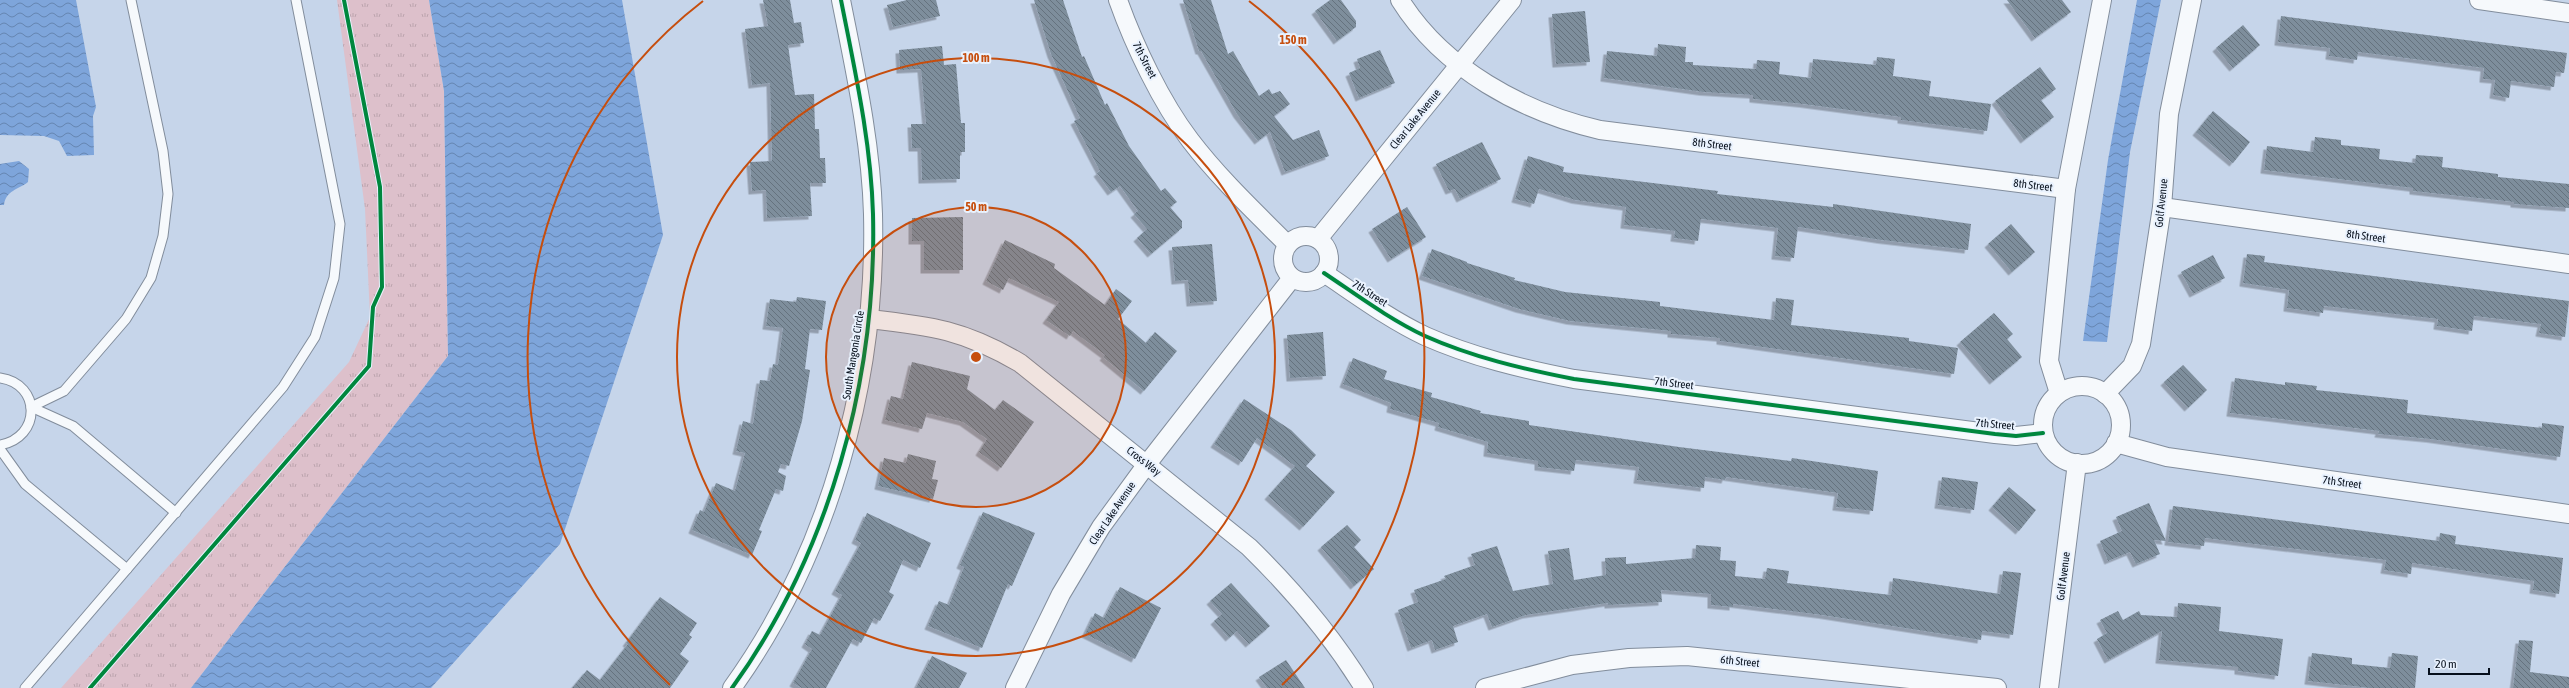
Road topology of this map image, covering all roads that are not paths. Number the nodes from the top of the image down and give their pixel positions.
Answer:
1 (131, 0) edge
2 (296, 0) edge
3 (841, 0) edge
4 (1118, 0) edge
5 (1400, 0) edge
6 (1512, 0) edge
7 (2102, 0) edge
8 (2192, 0) edge
9 (2479, 0) edge
10 (2569, 13) edge
11 (1460, 63) junction
12 (2066, 189) junction
13 (2162, 207) junction
14 (1318, 239) junction
15 (1287, 244) junction
16 (2569, 264) edge
17 (1324, 273) junction
18 (1292, 278) junction
19 (869, 319) junction
20 (0, 378) edge
21 (2059, 393) junction
22 (2105, 394) junction
23 (31, 407) junction
24 (2043, 434) junction
25 (2116, 443) junction
26 (0, 445) edge
27 (0, 449) edge
28 (2077, 463) junction
29 (1147, 464) junction
30 (176, 513) junction
31 (2569, 514) edge
32 (127, 569) junction
33 (25, 688) edge
34 (732, 688) edge
35 (1016, 688) edge
36 (1364, 688) edge
37 (1485, 688) edge
38 (1997, 688) edge
39 (2049, 688) edge

1 - 23 lane
2 - 30 lane
3 - 19 street, South Mangonia Circle
4 - 15 street, 7th Street
5 - 11 street, 8th Street
6 - 11 street, Clear Lake Avenue
7 - 12 street
8 - 13 street, Golf Avenue
9 - 10 street
11 - 12 street, 8th Street
11 - 14 street, Clear Lake Avenue
12 - 21 street
13 - 16 street, 8th Street
13 - 22 street, Golf Avenue
14 - 15 street
14 - 17 street
15 - 18 street
17 - 18 street
17 - 24 street, 7th Street
18 - 29 street, Clear Lake Avenue
19 - 29 street, Cross Way
19 - 34 street, South Mangonia Circle
20 - 23 lane
21 - 22 street
21 - 24 street
22 - 25 street
23 - 26 lane
23 - 30 lane
24 - 28 street
25 - 28 street
25 - 31 street, 7th Street
27 - 32 lane
28 - 39 street, Golf Avenue
29 - 35 street, Clear Lake Avenue
29 - 36 street, Cross Way
30 - 32 lane
32 - 33 lane
37 - 38 street, 6th Street

